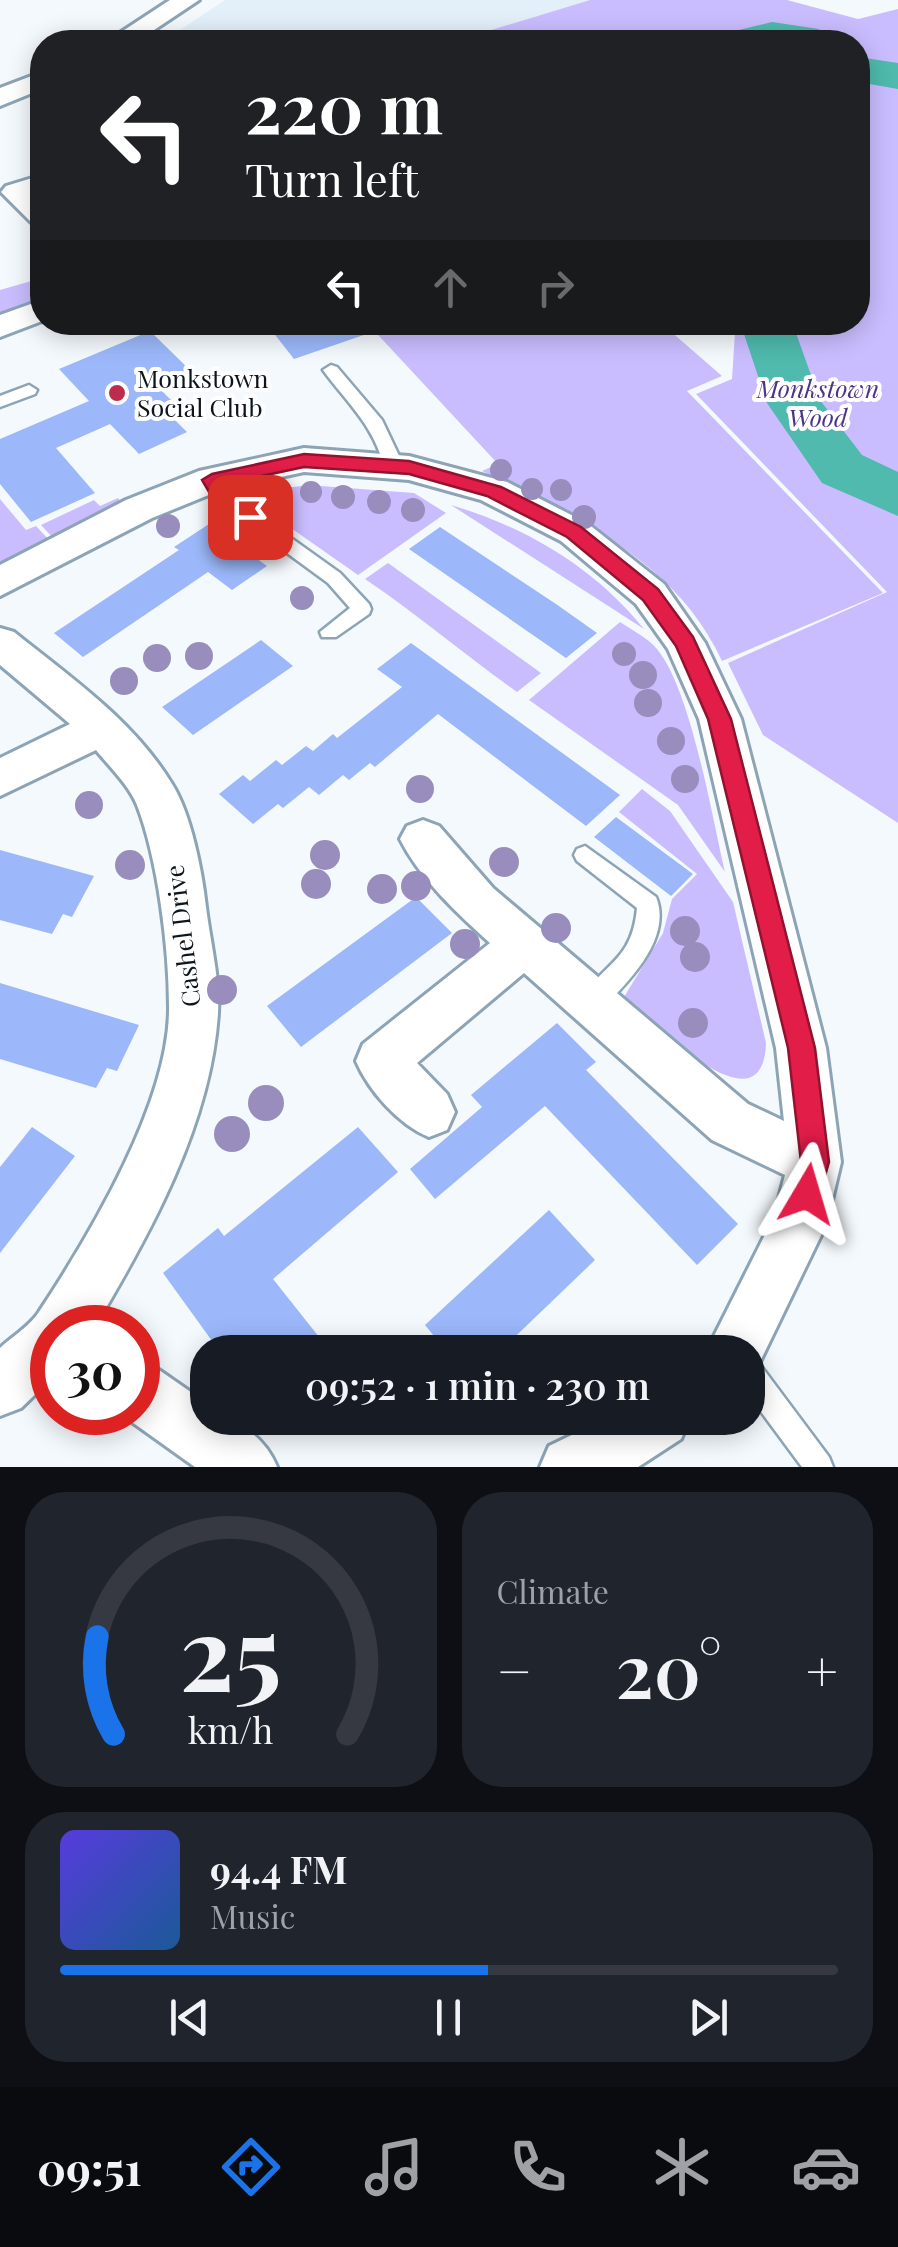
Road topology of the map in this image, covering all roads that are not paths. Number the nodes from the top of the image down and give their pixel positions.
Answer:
1 (187, 0) edge
2 (138, 30) edge
3 (30, 85) edge
4 (4, 97) edge
5 (30, 187) edge
6 (30, 205) edge
7 (30, 315) edge
8 (0, 327) edge
9 (331, 370) dead end
10 (30, 390) dead end
11 (0, 402) edge
12 (391, 466) junction
13 (212, 480) junction
14 (0, 582) edge
15 (329, 632) dead end
16 (0, 643) edge
17 (103, 727) junction
18 (0, 778) edge
19 (423, 839) dead end
20 (585, 855) dead end
21 (524, 944) junction
22 (593, 1002) junction
23 (429, 1112) dead end
24 (815, 1162) junction
25 (75, 1305) edge
26 (744, 1335) edge
27 (30, 1359) edge
28 (0, 1387) edge
29 (765, 1395) edge
30 (160, 1406) edge
31 (633, 1435) edge
32 (246, 1467) edge
33 (570, 1467) edge
34 (819, 1467) edge

1 - 2 street
3 - 4 street
5 - 6 street
7 - 8 street
9 - 12 lane
10 - 11 lane
12 - 13 street
12 - 24 street
13 - 14 street
13 - 15 lane
16 - 17 street, Cashel Drive
17 - 18 street
17 - 25 street, Cashel Drive
19 - 21 street
20 - 22 lane
21 - 22 street
21 - 23 street
22 - 24 street
24 - 26 street
27 - 28 street
29 - 34 lane
30 - 32 street
31 - 33 street

